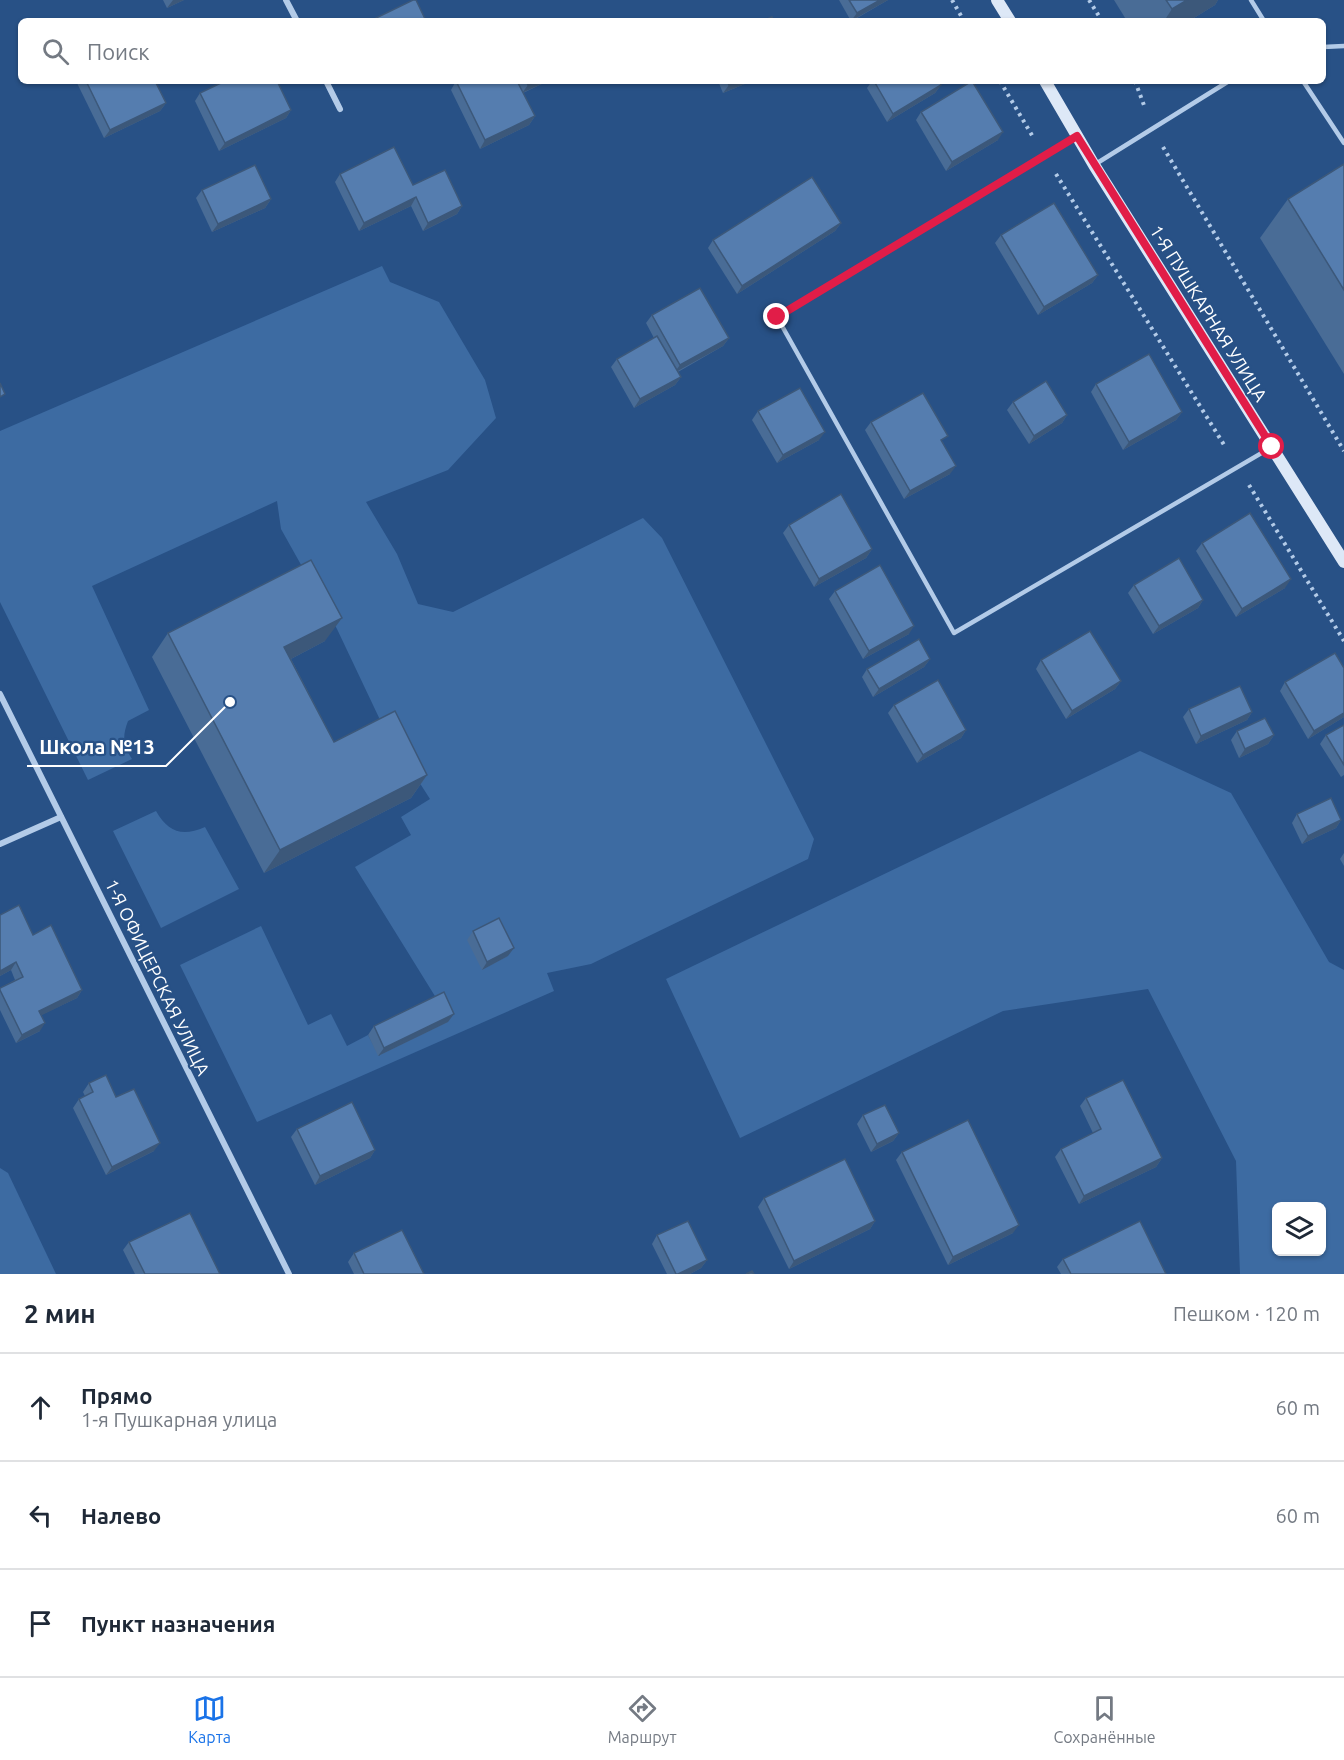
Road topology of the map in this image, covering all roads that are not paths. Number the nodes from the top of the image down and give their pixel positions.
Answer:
1 (286, 0) edge
2 (997, 0) edge
3 (1251, 0) edge
4 (295, 18) edge
5 (1008, 18) edge
6 (1262, 18) edge
7 (1344, 46) edge
8 (1326, 47) edge
9 (328, 84) edge
10 (1047, 84) edge
11 (1224, 84) edge
12 (1306, 84) edge
13 (340, 109) dead end
14 (1077, 136) junction
15 (1344, 143) edge
16 (1094, 165) junction
17 (1272, 447) junction
18 (1344, 562) edge
19 (0, 694) edge
20 (61, 817) junction
21 (0, 844) edge
22 (289, 1274) edge

1 - 4 street
2 - 5 main road
3 - 6 lane
7 - 8 lane
9 - 13 street
10 - 14 main road, 1-Я ПУШКАРНАЯ УЛИЦА
11 - 16 lane
12 - 15 lane
14 - 16 main road, 1-Я ПУШКАРНАЯ УЛИЦА
14 - 17 lane
16 - 17 main road, 1-Я ПУШКАРНАЯ УЛИЦА
17 - 18 main road, 1-Я ПУШКАРНАЯ УЛИЦА
19 - 20 street, 1-Я ОФИЦЕРСКАЯ УЛИЦА
20 - 21 street
20 - 22 street, 1-Я ОФИЦЕРСКАЯ УЛИЦА

